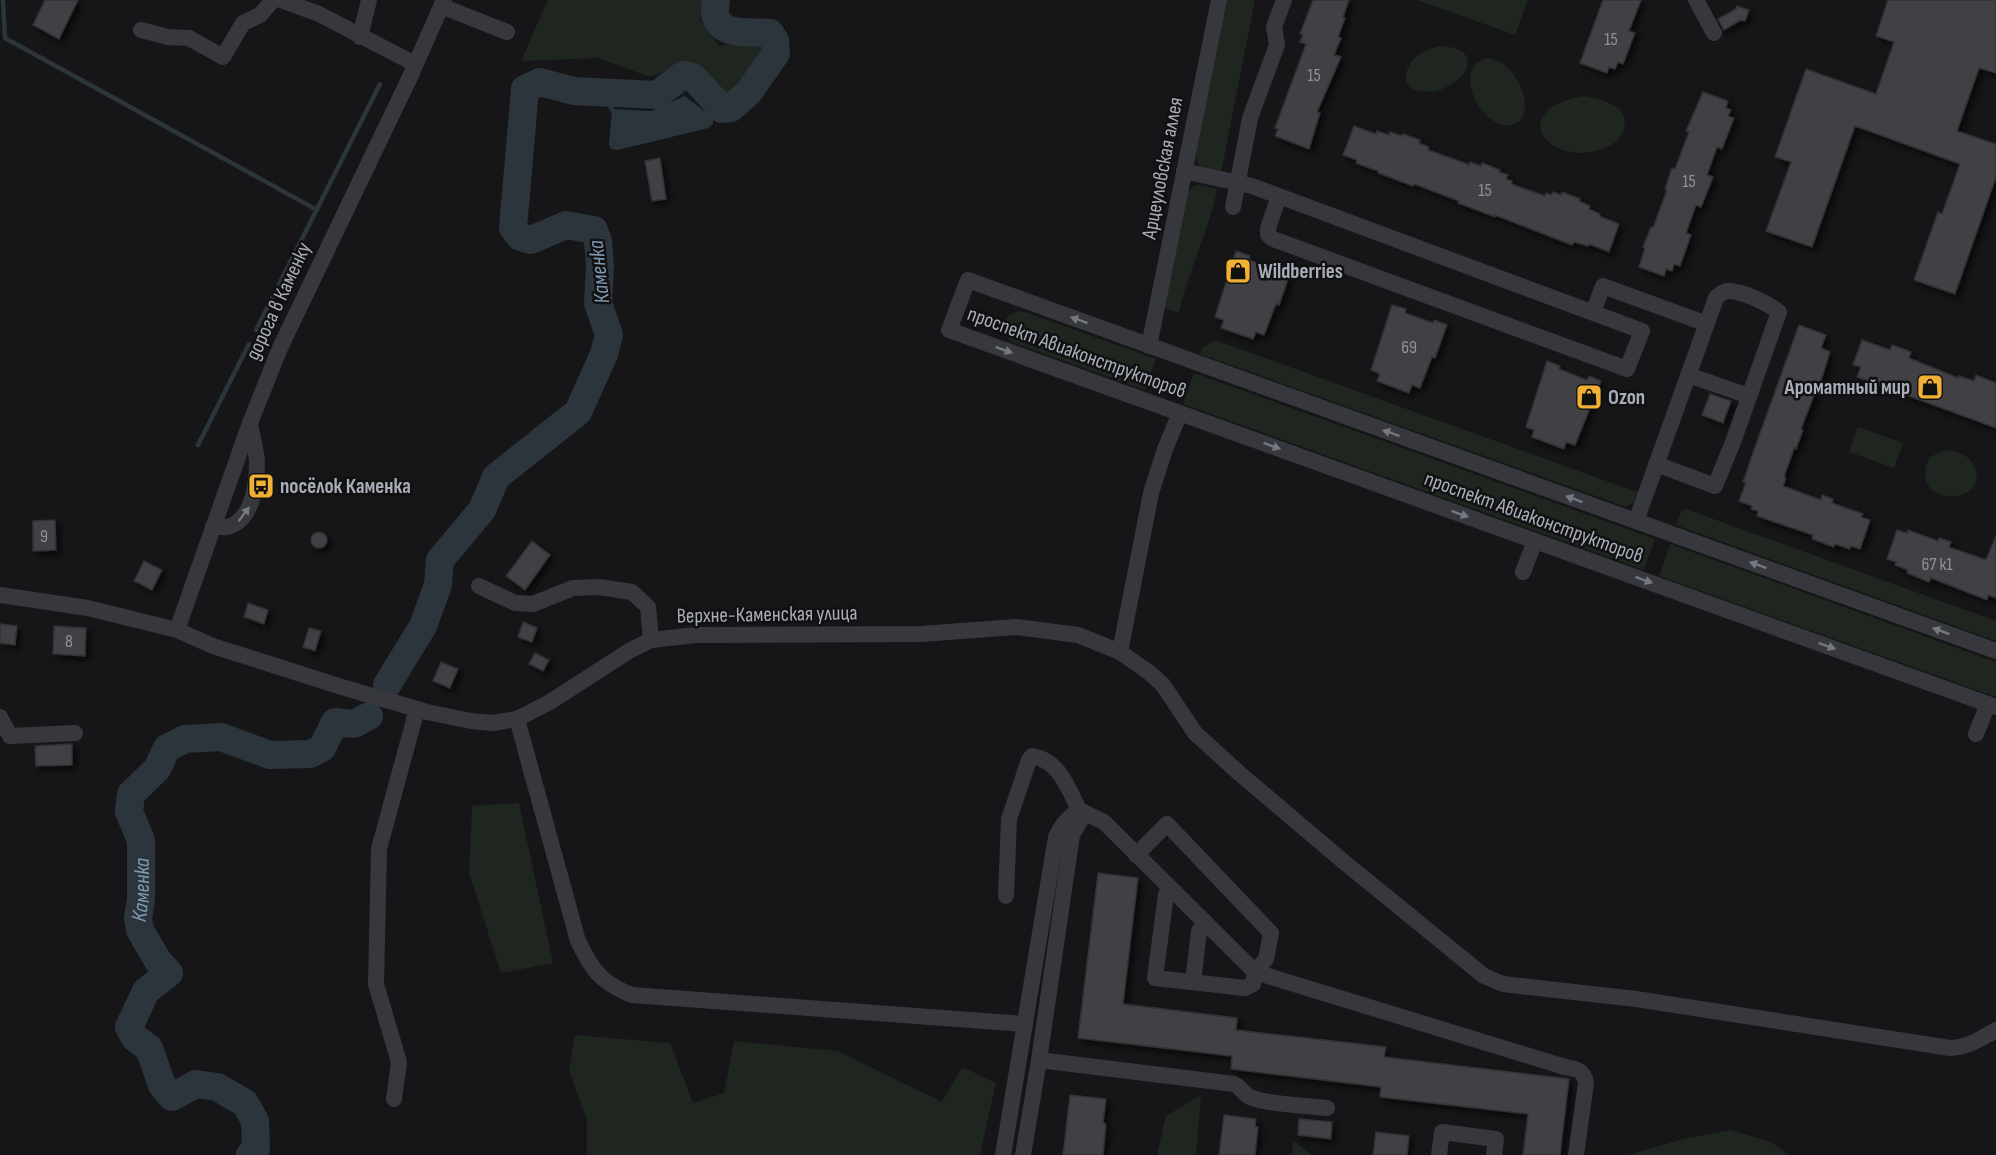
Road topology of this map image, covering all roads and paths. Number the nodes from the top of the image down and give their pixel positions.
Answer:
1 (273, 0) edge
2 (281, 0) edge
3 (369, 0) edge
4 (1219, 0) edge
5 (1284, 0) edge
6 (1696, 0) edge
7 (442, 3) edge
8 (141, 30) dead end
9 (507, 32) dead end
10 (1714, 33) dead end
11 (360, 37) junction
12 (415, 64) junction
13 (1184, 171) junction
14 (1238, 182) junction
15 (1280, 196) junction
16 (1233, 207) dead end
17 (1593, 312) junction
18 (1707, 324) junction
19 (1149, 346) junction
20 (1689, 375) junction
21 (1749, 396) junction
22 (1180, 413) junction
23 (250, 423) junction
24 (1656, 464) junction
25 (1636, 521) junction
26 (213, 526) junction
27 (1535, 541) junction
28 (1523, 572) dead end
29 (479, 586) dead end
30 (0, 595) edge
31 (177, 630) junction
32 (651, 640) junction
33 (1996, 651) edge
34 (1120, 652) junction
35 (1992, 706) edge
36 (417, 709) junction
37 (0, 717) edge
38 (517, 719) junction
39 (75, 733) dead end
40 (1976, 734) dead end
41 (1082, 811) junction
42 (1136, 855) junction
43 (1171, 889) junction
44 (1006, 896) dead end
45 (1205, 922) junction
46 (1256, 972) junction
47 (1192, 982) junction
48 (1025, 1024) junction
49 (1996, 1030) edge
50 (1039, 1060) junction
51 (394, 1099) dead end
52 (1327, 1108) dead end
53 (1003, 1155) edge
54 (1023, 1155) edge
55 (1439, 1155) edge
56 (1494, 1155) edge
57 (1576, 1155) edge

1 - 8 street
2 - 11 street
3 - 11 street
4 - 13 street, Арцеуловская аллея
5 - 14 street
6 - 10 street
7 - 9 street
7 - 12 street, дорога в Каменку
11 - 12 street
12 - 23 street, дорога в Каменку
13 - 14 street
13 - 19 street, Арцеуловская аллея
14 - 15 street
14 - 16 street
15 - 17 street
15 - 17 street
17 - 18 street
18 - 20 street
18 - 21 street
19 -> 22 street, проспект Авиаконструкторов
25 -> 19 street, проспект Авиаконструкторов
20 - 21 street
20 - 24 street
21 - 24 street
22 -> 27 street, проспект Авиаконструкторов
22 - 34 street
23 - 26 street, дорога в Каменку
26 -> 23 street
24 - 25 street
33 -> 25 street, проспект Авиаконструкторов
26 - 31 street, дорога в Каменку
27 - 28 street
27 -> 35 street, проспект Авиаконструкторов
29 - 32 street
30 - 31 street, Верхне-Каменская улица
31 - 36 street, Верхне-Каменская улица
32 - 34 street, Верхне-Каменская улица
32 - 38 street, Верхне-Каменская улица
34 - 49 street, Верхне-Каменская улица
35 - 40 street
36 - 38 street, Верхне-Каменская улица
36 - 51 street
37 - 39 street
38 - 48 street
41 - 42 street
41 - 44 street
41 - 48 street
41 - 50 street
42 - 43 street
42 - 46 street
43 - 45 street
43 - 47 street
45 - 46 street
45 - 47 street
46 - 47 street
46 - 57 street
48 - 53 street
50 - 52 street
50 - 54 street
55 - 56 street

